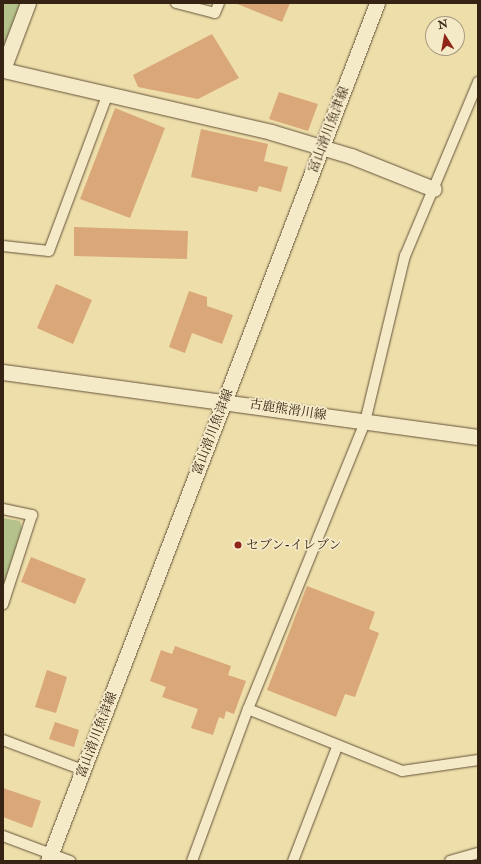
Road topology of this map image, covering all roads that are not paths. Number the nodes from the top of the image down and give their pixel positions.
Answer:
1 (28, 3) edge
2 (176, 3) edge
3 (219, 3) edge
4 (377, 3) edge
5 (3, 70) edge
6 (478, 83) edge
7 (107, 96) junction
8 (321, 148) junction
9 (434, 189) junction
10 (3, 246) edge
11 (3, 372) edge
12 (224, 401) junction
13 (365, 422) junction
14 (478, 437) edge
15 (3, 509) edge
16 (3, 604) edge
17 (248, 709) junction
18 (3, 740) edge
19 (336, 747) junction
20 (478, 760) edge
21 (83, 770) junction
22 (3, 836) edge
23 (478, 853) edge
24 (49, 857) edge
25 (70, 861) edge
26 (192, 861) edge
27 (293, 861) edge
28 (450, 861) edge

1 - 5 main road
2 - 3 street
4 - 8 main road, 富山滑川魚津線
5 - 7 main road
6 - 9 street
7 - 8 main road
7 - 10 street
8 - 9 main road
8 - 12 main road, 富山滑川魚津線
9 - 13 street
11 - 12 main road, 古鹿熊滑川線
12 - 13 main road, 古鹿熊滑川線
12 - 21 main road, 富山滑川魚津線
13 - 14 main road, 古鹿熊滑川線
13 - 17 street
15 - 16 street
17 - 19 street
17 - 26 street
18 - 21 street
19 - 20 street
19 - 27 street
21 - 24 main road, 富山滑川魚津線
22 - 24 street
23 - 28 street
24 - 25 street

